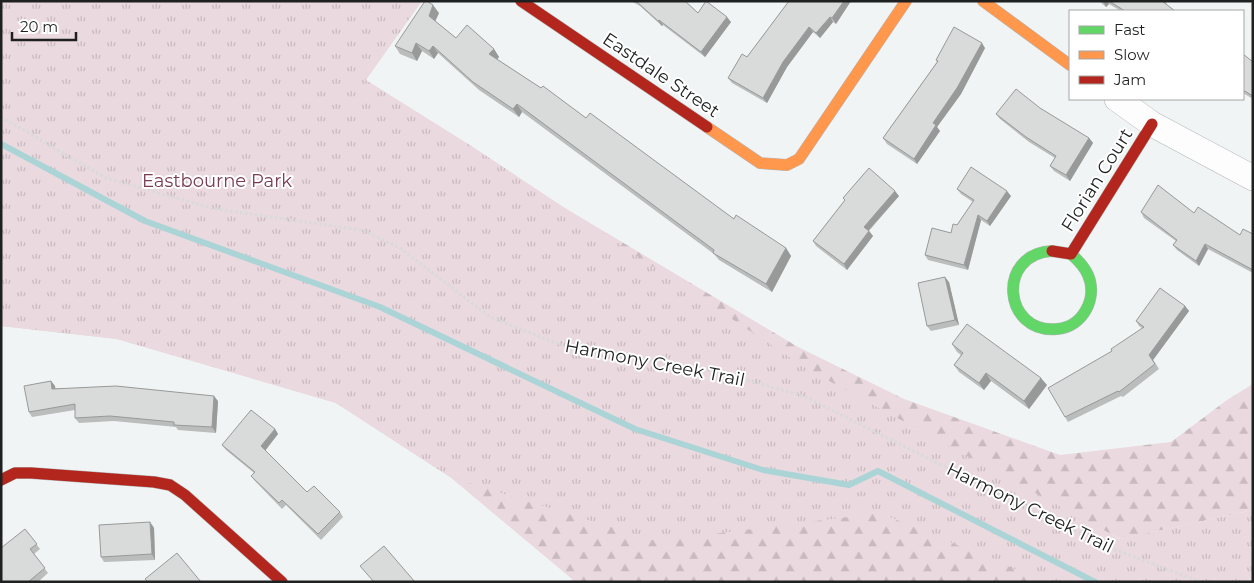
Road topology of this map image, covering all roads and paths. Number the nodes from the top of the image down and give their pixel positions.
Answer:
1 (521, 1) edge
2 (906, 1) edge
3 (983, 1) edge
4 (1069, 64) edge
5 (1118, 100) edge
6 (1, 117) edge
7 (1152, 124) junction
8 (1253, 178) edge
9 (1071, 254) junction
10 (1, 480) edge
11 (282, 582) edge
12 (1201, 582) edge

1 - 2 street, Eastdale Street
3 - 4 street
5 - 7 street
6 - 12 path, Harmony Creek Trail
7 - 8 street
7 - 9 street, Florian Court
9 - 9 street, Florian Court
10 - 11 street

